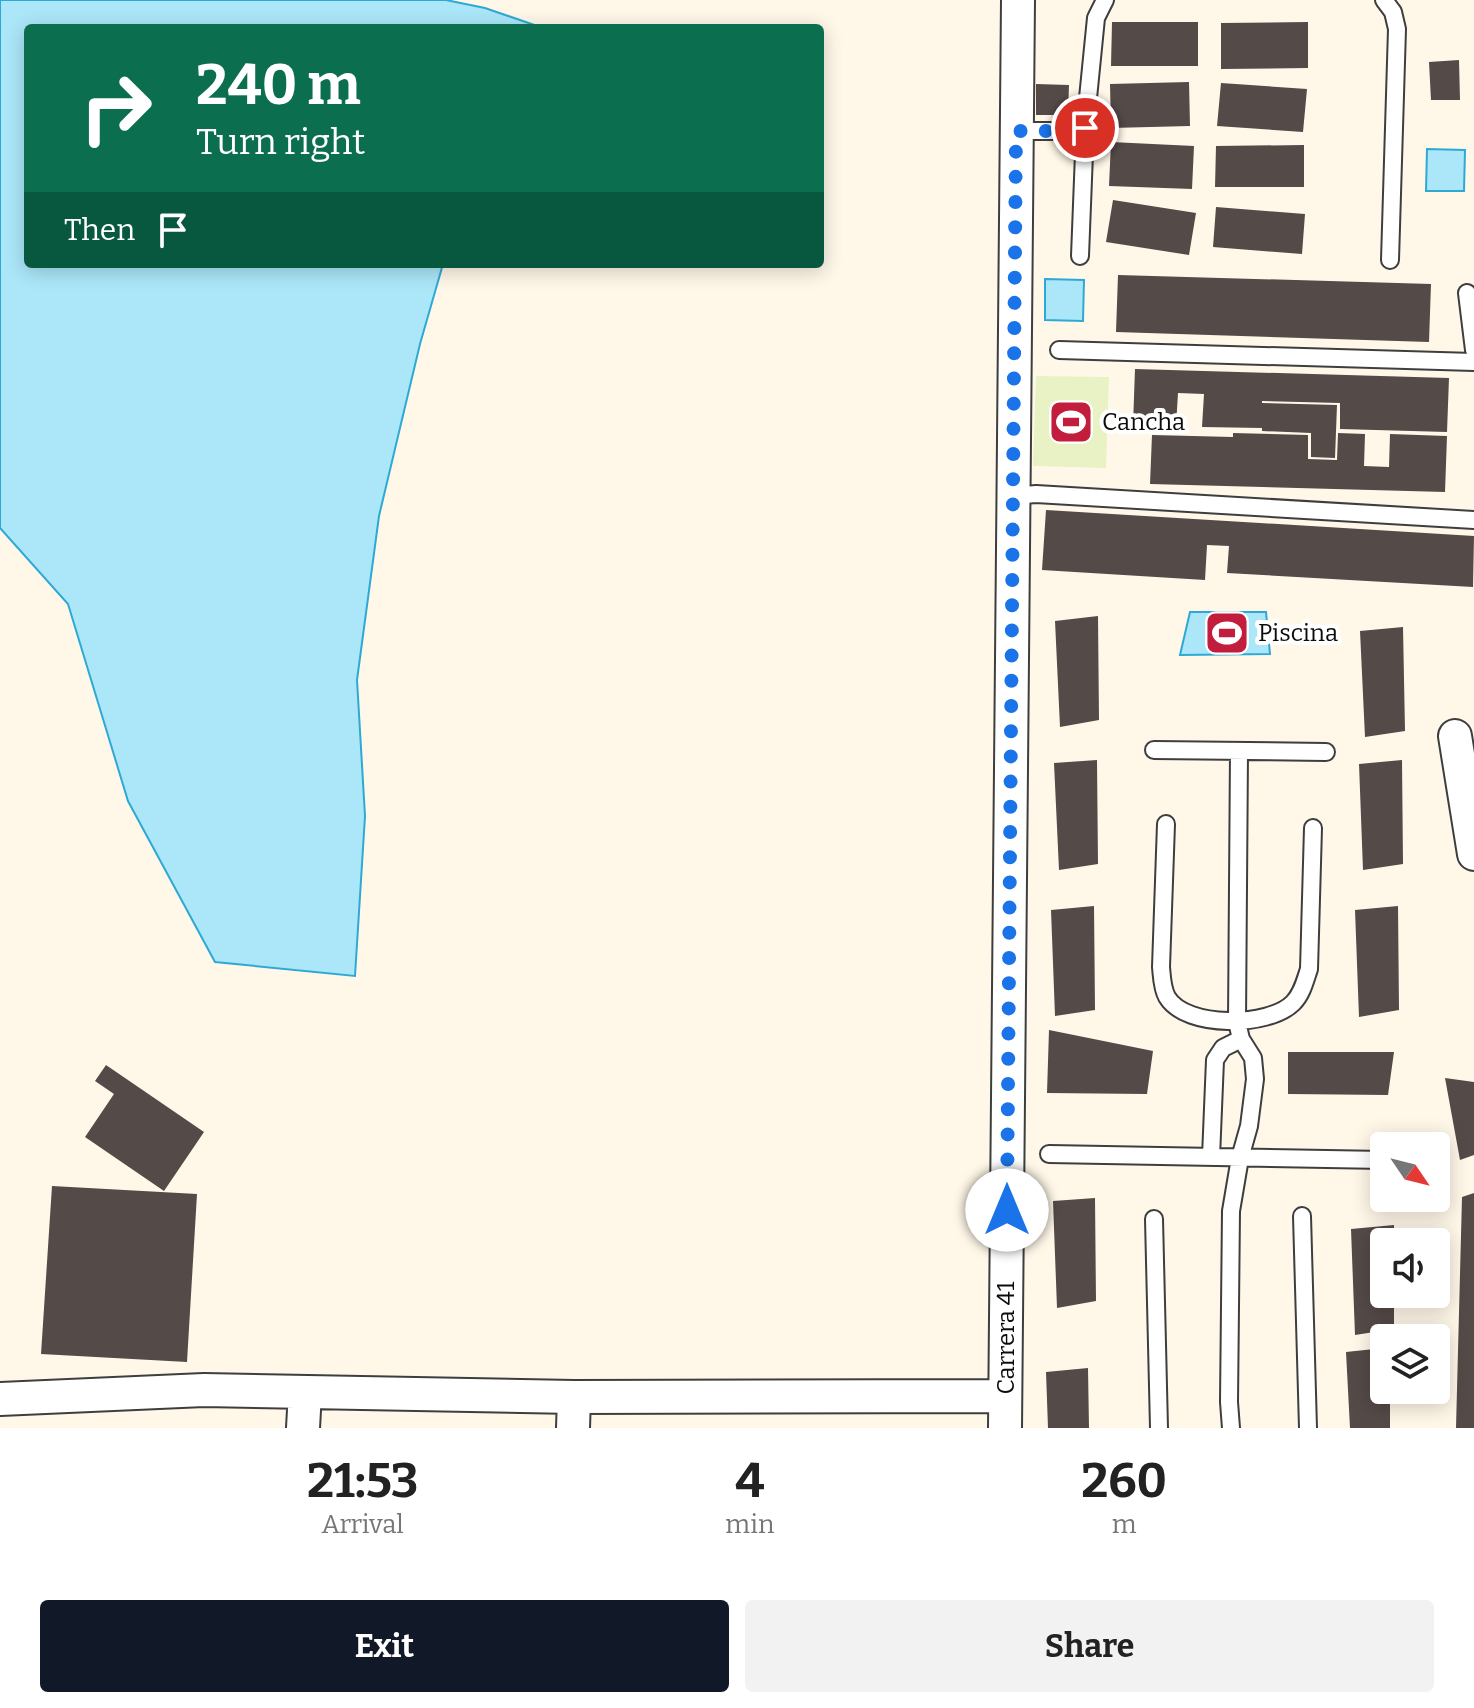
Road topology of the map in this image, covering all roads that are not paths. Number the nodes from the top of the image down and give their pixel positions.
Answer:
1 (1018, 0) edge
2 (1105, 0) edge
3 (1384, 0) edge
4 (1085, 128) junction
5 (1016, 131) junction
6 (1080, 256) dead end
7 (1390, 260) dead end
8 (1467, 293) dead end
9 (1059, 350) dead end
10 (1474, 350) edge
11 (1474, 362) edge
12 (1013, 496) junction
13 (1474, 520) edge
14 (1455, 736) dead end
15 (1154, 750) dead end
16 (1239, 752) junction
17 (1326, 752) dead end
18 (1166, 824) dead end
19 (1313, 828) dead end
20 (1474, 854) edge
21 (1237, 1022) junction
22 (1241, 1039) junction
23 (1049, 1154) dead end
24 (1211, 1157) junction
25 (1240, 1158) junction
26 (1370, 1160) edge
27 (1302, 1216) dead end
28 (1154, 1219) dead end
29 (305, 1392) junction
30 (0, 1399) edge
31 (1005, 1412) edge
32 (573, 1413) edge
33 (303, 1428) edge
34 (1159, 1428) edge
35 (1231, 1428) edge
36 (1308, 1428) edge

1 - 5 street, Carrera 41
2 - 4 lane
3 - 7 lane
4 - 5 lane
4 - 6 lane
5 - 12 street, Carrera 41
8 - 10 lane
9 - 11 lane
12 - 13 lane
12 - 31 street, Carrera 41
14 - 20 street
15 - 16 lane
16 - 17 lane
16 - 21 lane
18 - 21 lane
19 - 21 lane
21 - 22 lane
22 - 24 lane
22 - 25 lane
23 - 24 lane
24 - 25 lane
25 - 26 lane
25 - 35 lane
27 - 36 lane
28 - 34 lane
29 - 30 street
29 - 32 street
29 - 33 street
31 - 32 street

